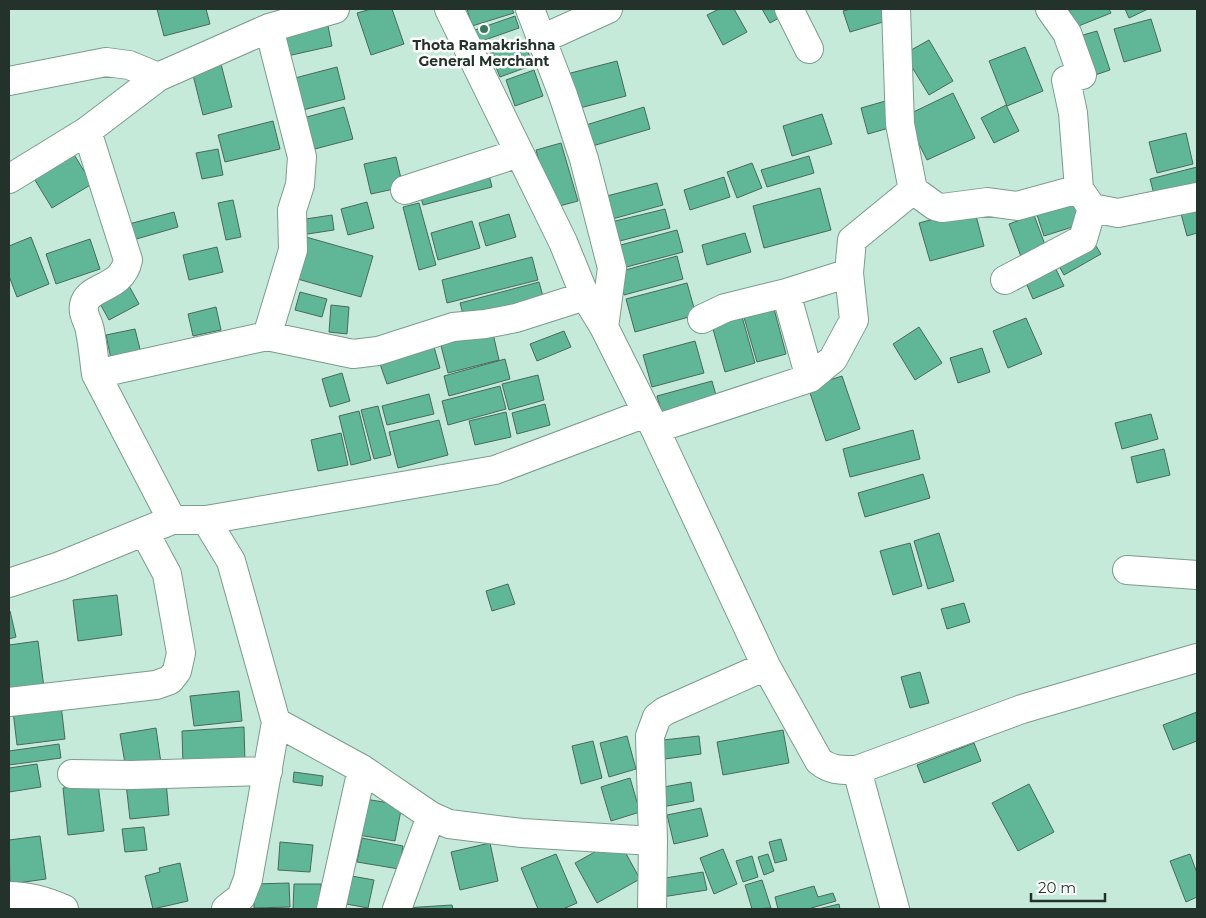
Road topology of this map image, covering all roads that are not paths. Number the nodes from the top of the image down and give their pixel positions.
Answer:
1 (335, 9) edge
2 (449, 9) edge
3 (530, 9) edge
4 (608, 9) edge
5 (790, 9) edge
6 (896, 9) edge
7 (1050, 9) edge
8 (284, 19) edge
9 (542, 39) junction
10 (809, 49) dead end
11 (158, 77) junction
12 (9, 80) edge
13 (87, 131) junction
14 (519, 153) junction
15 (9, 179) edge
16 (405, 190) dead end
17 (913, 190) junction
18 (1197, 197) edge
19 (1085, 199) junction
20 (849, 273) junction
21 (1005, 280) dead end
22 (786, 293) junction
23 (585, 296) junction
24 (702, 319) dead end
25 (604, 327) junction
26 (266, 336) junction
27 (96, 374) junction
28 (810, 378) junction
29 (650, 421) junction
30 (172, 520) junction
31 (206, 520) junction
32 (145, 532) junction
33 (1127, 570) dead end
34 (1197, 575) edge
35 (9, 583) edge
36 (1197, 658) edge
37 (766, 666) junction
38 (9, 702) edge
39 (276, 722) junction
40 (362, 768) junction
41 (857, 770) junction
42 (268, 771) junction
43 (72, 774) dead end
44 (431, 816) junction
45 (653, 841) junction
46 (9, 896) edge
47 (64, 909) edge
48 (226, 909) edge
49 (331, 909) edge
50 (397, 909) edge
51 (652, 909) edge
52 (895, 909) edge

1 - 8 street
2 - 14 street
3 - 9 street
4 - 9 street
5 - 10 street
6 - 17 street
7 - 19 street
8 - 11 street
8 - 26 street
9 - 25 street
11 - 12 street
11 - 13 street
13 - 15 street
13 - 27 street
14 - 16 street
14 - 23 street
17 - 19 street
17 - 20 street
18 - 19 street
19 - 21 street
20 - 22 street
20 - 28 street
22 - 24 street
22 - 28 street
23 - 25 street
23 - 26 street
25 - 29 street
26 - 27 street
27 - 30 street
28 - 29 street
29 - 31 street
29 - 37 street
30 - 31 street
30 - 32 street
31 - 39 street
32 - 35 street
32 - 38 street
33 - 34 street
36 - 41 street
37 - 41 street
37 - 45 street
39 - 40 street
39 - 42 street
40 - 44 street
40 - 49 street
41 - 52 street
42 - 43 street
42 - 48 street
44 - 45 street
44 - 50 street
45 - 51 street
46 - 47 street

